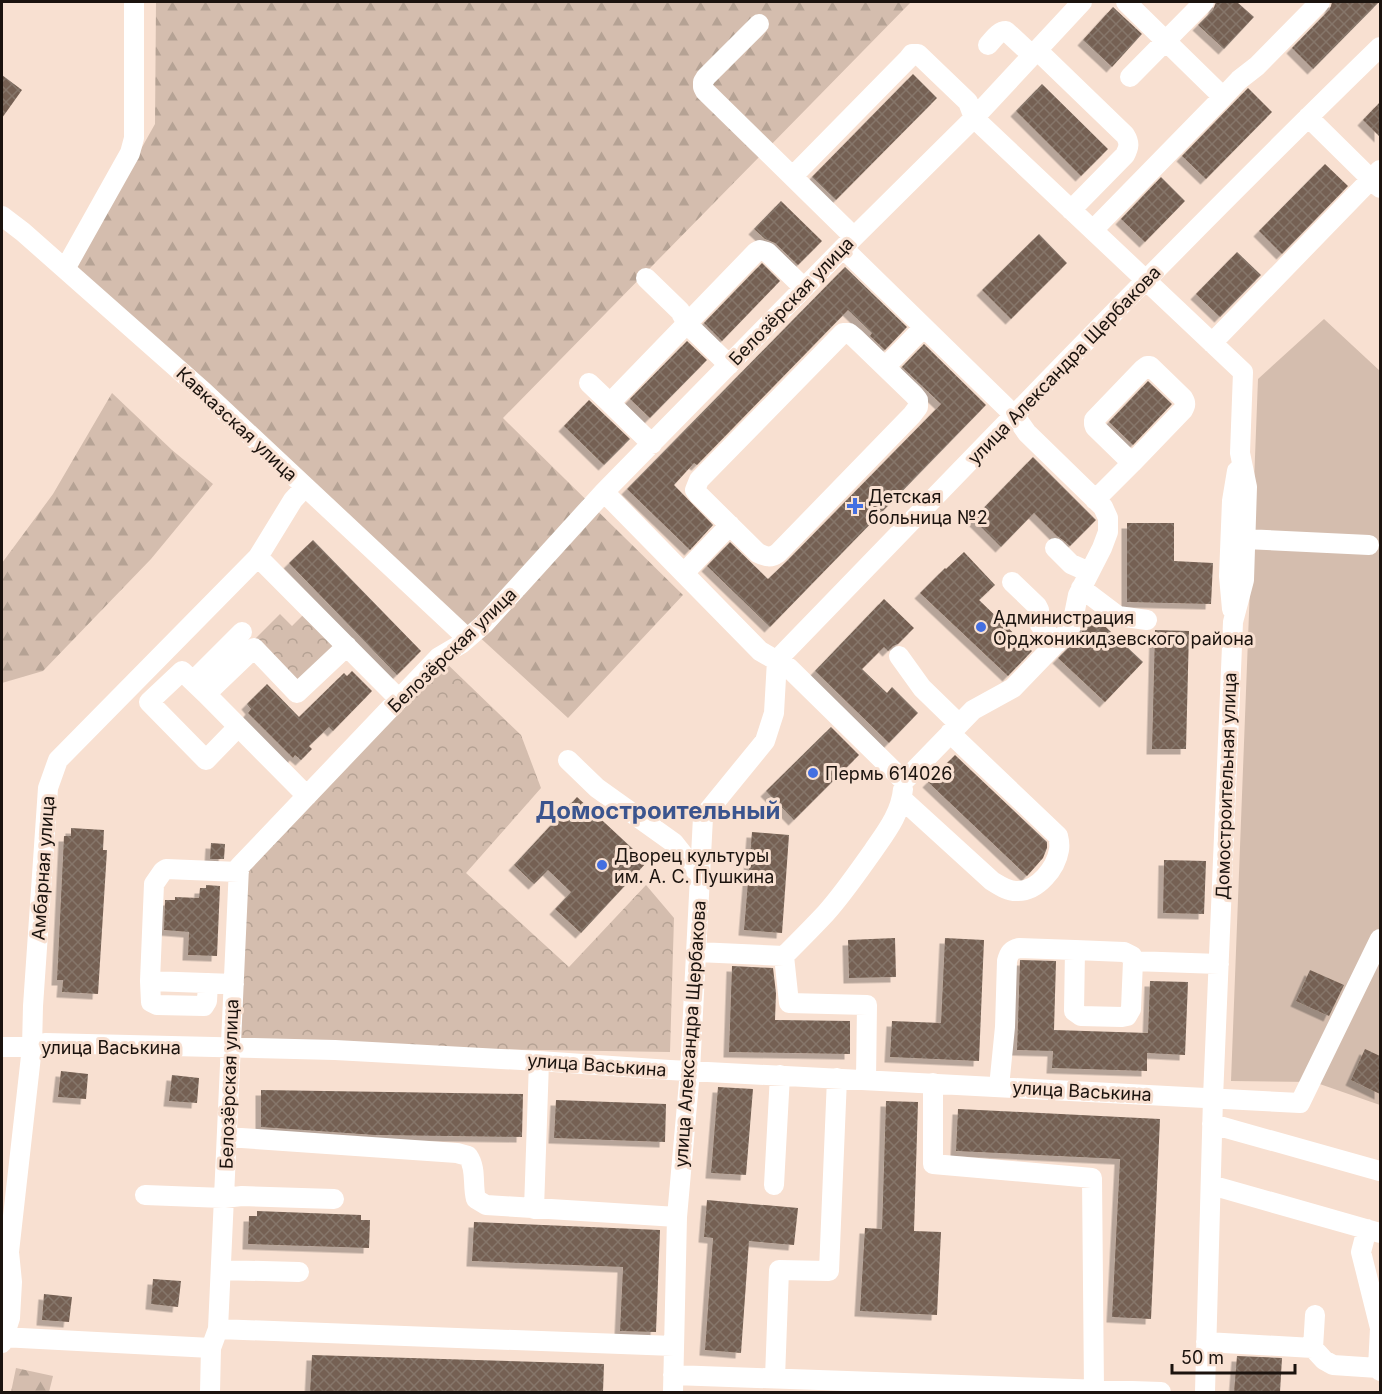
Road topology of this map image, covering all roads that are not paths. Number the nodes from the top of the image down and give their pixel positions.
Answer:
1 (134, 2) edge
2 (1083, 2) edge
3 (1126, 2) edge
4 (1204, 2) edge
5 (1320, 2) edge
6 (759, 24) dead end
7 (1166, 41) junction
8 (988, 45) dead end
9 (1380, 47) edge
10 (1035, 53) junction
11 (1130, 77) dead end
12 (1223, 97) junction
13 (1308, 117) junction
14 (974, 118) junction
15 (793, 176) junction
16 (1378, 179) edge
17 (1071, 210) junction
18 (2, 216) edge
19 (1093, 230) junction
20 (848, 242) junction
21 (65, 269) junction
22 (646, 278) dead end
23 (1146, 281) junction
24 (804, 288) junction
25 (687, 324) junction
26 (924, 327) junction
27 (1212, 343) junction
28 (729, 365) junction
29 (885, 367) junction
30 (589, 383) dead end
31 (610, 403) junction
32 (1015, 416) junction
33 (652, 444) junction
34 (1240, 453) junction
35 (1131, 463) junction
36 (305, 487) junction
37 (604, 492) junction
38 (1095, 500) junction
39 (730, 525) junction
40 (1245, 539) junction
41 (1369, 545) dead end
42 (1055, 548) dead end
43 (258, 557) junction
44 (684, 573) junction
45 (1085, 580) junction
46 (1012, 582) dead end
47 (1147, 620) dead end
48 (1233, 622) junction
49 (243, 632) dead end
50 (468, 638) junction
51 (1057, 643) junction
52 (347, 646) junction
53 (899, 656) dead end
54 (777, 660) junction
55 (199, 688) junction
56 (399, 699) junction
57 (238, 727) junction
58 (955, 729) junction
59 (568, 760) dead end
60 (903, 790) junction
61 (307, 796) junction
62 (239, 872) junction
63 (700, 876) junction
64 (1380, 939) edge
65 (1075, 950) junction
66 (697, 952) junction
67 (784, 956) junction
68 (1133, 961) junction
69 (1219, 964) junction
70 (234, 984) junction
71 (2, 1047) edge
72 (32, 1047) junction
73 (231, 1048) junction
74 (539, 1061) junction
75 (690, 1071) junction
76 (780, 1075) junction
77 (837, 1078) junction
78 (866, 1080) junction
79 (933, 1083) junction
80 (999, 1087) junction
81 (1213, 1098) junction
82 (1212, 1124) junction
83 (227, 1137) junction
84 (1380, 1171) edge
85 (774, 1185) dead end
86 (1211, 1185) junction
87 (145, 1195) dead end
88 (224, 1198) junction
89 (334, 1199) dead end
90 (534, 1209) junction
91 (677, 1217) junction
92 (1374, 1231) edge
93 (221, 1270) junction
94 (299, 1272) dead end
95 (1315, 1315) dead end
96 (2, 1339) edge
97 (215, 1339) junction
98 (1206, 1342) junction
99 (674, 1346) junction
100 (1313, 1348) junction
101 (1379, 1370) edge
102 (775, 1378) junction
103 (673, 1384) edge
104 (835, 1387) edge
105 (1094, 1390) junction
106 (210, 1392) edge
107 (1161, 1392) edge
108 (1204, 1392) edge

1 - 21 street
2 - 10 street, Белозёрская улица
3 - 7 street
4 - 7 street
5 - 12 street
6 - 15 street
7 - 11 street
7 - 12 street
8 - 10 street
9 - 13 street, улица Александра Щербакова
10 - 14 street, Белозёрская улица
10 - 17 street
12 - 19 street
13 - 16 street
13 - 23 street, улица Александра Щербакова
14 - 15 street, Домостроительная улица
14 - 17 street, Домостроительная улица
14 - 20 street, Белозёрская улица
15 - 20 street
16 - 27 street
17 - 19 street, Домостроительная улица
18 - 21 street, Кавказская улица
19 - 23 street, Домостроительная улица
20 - 24 street, Белозёрская улица
20 - 26 street
21 - 36 street, Кавказская улица
22 - 25 street
23 - 27 street, Домостроительная улица
23 - 32 street, улица Александра Щербакова
24 - 25 street
24 - 28 street, Белозёрская улица
25 - 28 street
25 - 31 street
26 - 29 street
26 - 32 street
27 - 34 street, Домостроительная улица
28 - 33 street, Белозёрская улица
29 - 39 street
29 - 39 street
30 - 31 street
31 - 33 street
32 - 38 street
32 - 54 street, улица Александра Щербакова
33 - 37 street, Белозёрская улица
34 - 40 street, Домостроительная улица
34 - 48 street
35 - 35 street
35 - 38 street
36 - 43 street, Амбарная улица
36 - 50 street, Кавказская улица
37 - 44 street
37 - 50 street, Белозёрская улица
38 - 45 street
39 - 44 street
40 - 41 street
40 - 48 street, Домостроительная улица
42 - 45 street
43 - 52 street
43 - 72 street, Амбарная улица
44 - 54 street
45 - 47 street
45 - 51 street
46 - 51 street
48 - 69 street, Домостроительная улица
49 - 55 street
50 - 56 street, Белозёрская улица
51 - 58 street
52 - 55 street
52 - 56 street
53 - 58 street
54 - 60 street
54 - 63 street, улица Александра Щербакова
55 - 57 street
55 - 57 street
56 - 61 street, Белозёрская улица
57 - 61 street
58 - 60 street
58 - 60 street
59 - 63 street
60 - 67 street
61 - 62 street, Белозёрская улица
62 - 70 street, Белозёрская улица
62 - 70 street
63 - 66 street, улица Александра Щербакова
64 - 81 street, улица Васькина
65 - 68 street
65 - 68 street
65 - 80 street
66 - 67 street
66 - 75 street, улица Александра Щербакова
67 - 78 street
68 - 69 street
69 - 81 street, Домостроительная улица
70 - 73 street, Белозёрская улица
71 - 72 street, улица Васькина
72 - 73 street, улица Васькина
72 - 96 street, Амбарная улица
73 - 74 street, улица Васькина
73 - 83 street, Белозёрская улица
74 - 75 street, улица Васькина
74 - 90 street
75 - 76 street, улица Васькина
75 - 91 street, улица Александра Щербакова
76 - 77 street, улица Васькина
76 - 85 street
77 - 78 street, улица Васькина
77 - 102 street
78 - 79 street, улица Васькина
79 - 80 street, улица Васькина
79 - 105 street
80 - 81 street, улица Васькина
81 - 82 street, Домостроительная улица
82 - 84 street
82 - 86 street, Домостроительная улица
83 - 88 street, Белозёрская улица
83 - 90 street
86 - 92 street
86 - 98 street, Домостроительная улица
87 - 88 street
88 - 89 street
88 - 93 street, Белозёрская улица
90 - 91 street
91 - 99 street, улица Александра Щербакова
92 - 101 street
93 - 94 street
93 - 97 street, Белозёрская улица
95 - 100 street
96 - 97 street
97 - 99 street
97 - 106 street, Белозёрская улица
98 - 100 street
98 - 108 street, Домостроительная улица
99 - 103 street, улица Александра Щербакова
100 - 101 street
102 - 103 street
102 - 104 street
104 - 105 street
105 - 107 street

